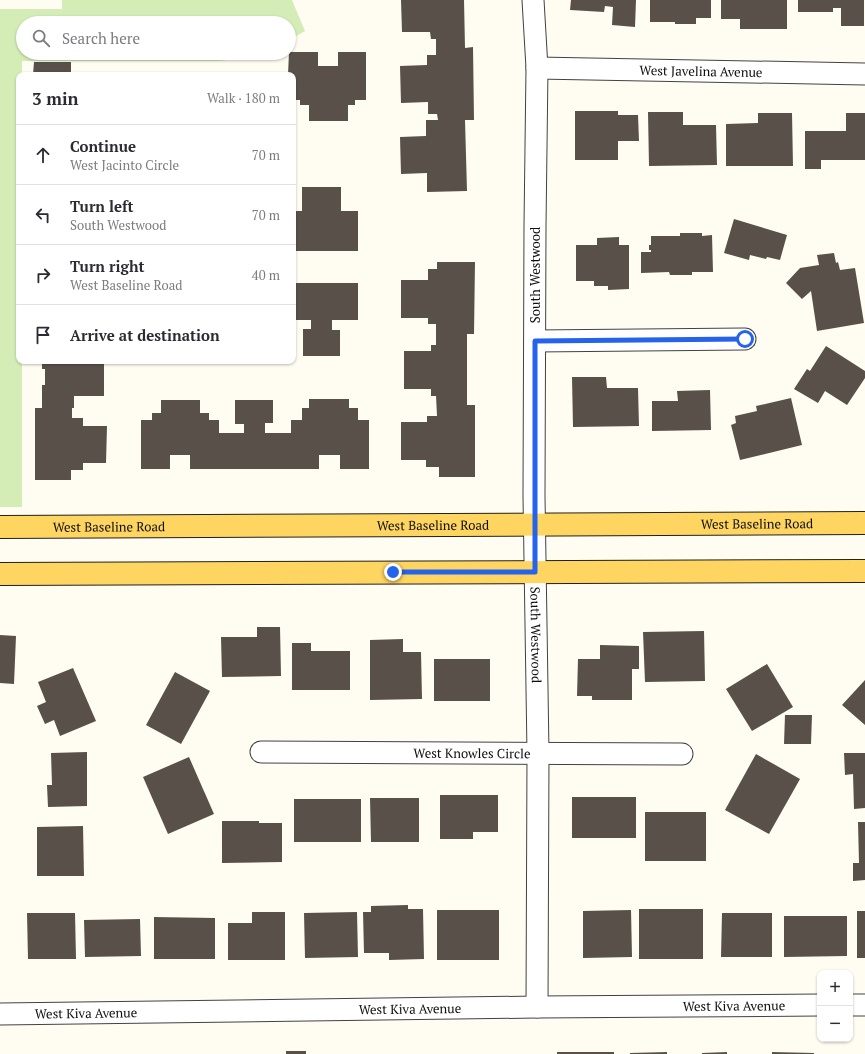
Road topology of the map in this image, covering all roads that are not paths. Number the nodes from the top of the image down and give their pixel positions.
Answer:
1 (533, 0) edge
2 (537, 68) junction
3 (865, 74) edge
4 (745, 339) dead end
5 (535, 341) junction
6 (865, 523) edge
7 (535, 525) junction
8 (0, 527) edge
9 (865, 562) edge
10 (831, 571) junction
11 (865, 571) edge
12 (535, 572) junction
13 (0, 574) edge
14 (261, 752) dead end
15 (538, 753) junction
16 (682, 754) dead end
17 (817, 1005) edge
18 (853, 1005) edge
19 (865, 1005) edge
20 (537, 1007) junction
21 (0, 1014) edge

1 - 2 street, South Westwood
2 - 3 street, West Javelina Avenue
2 - 5 street, South Westwood
4 - 5 street
5 - 7 street, South Westwood
6 - 7 main road, West Baseline Road
7 - 8 main road, West Baseline Road
7 - 12 street, South Westwood
9 - 10 main road
10 - 11 main road
10 - 12 main road
12 - 13 main road
12 - 15 street, South Westwood
14 - 15 street, West Knowles Circle
15 - 16 street, West Knowles Circle
15 - 20 street, South Westwood
17 - 20 street, West Kiva Avenue
18 - 19 street
20 - 21 street, West Kiva Avenue

